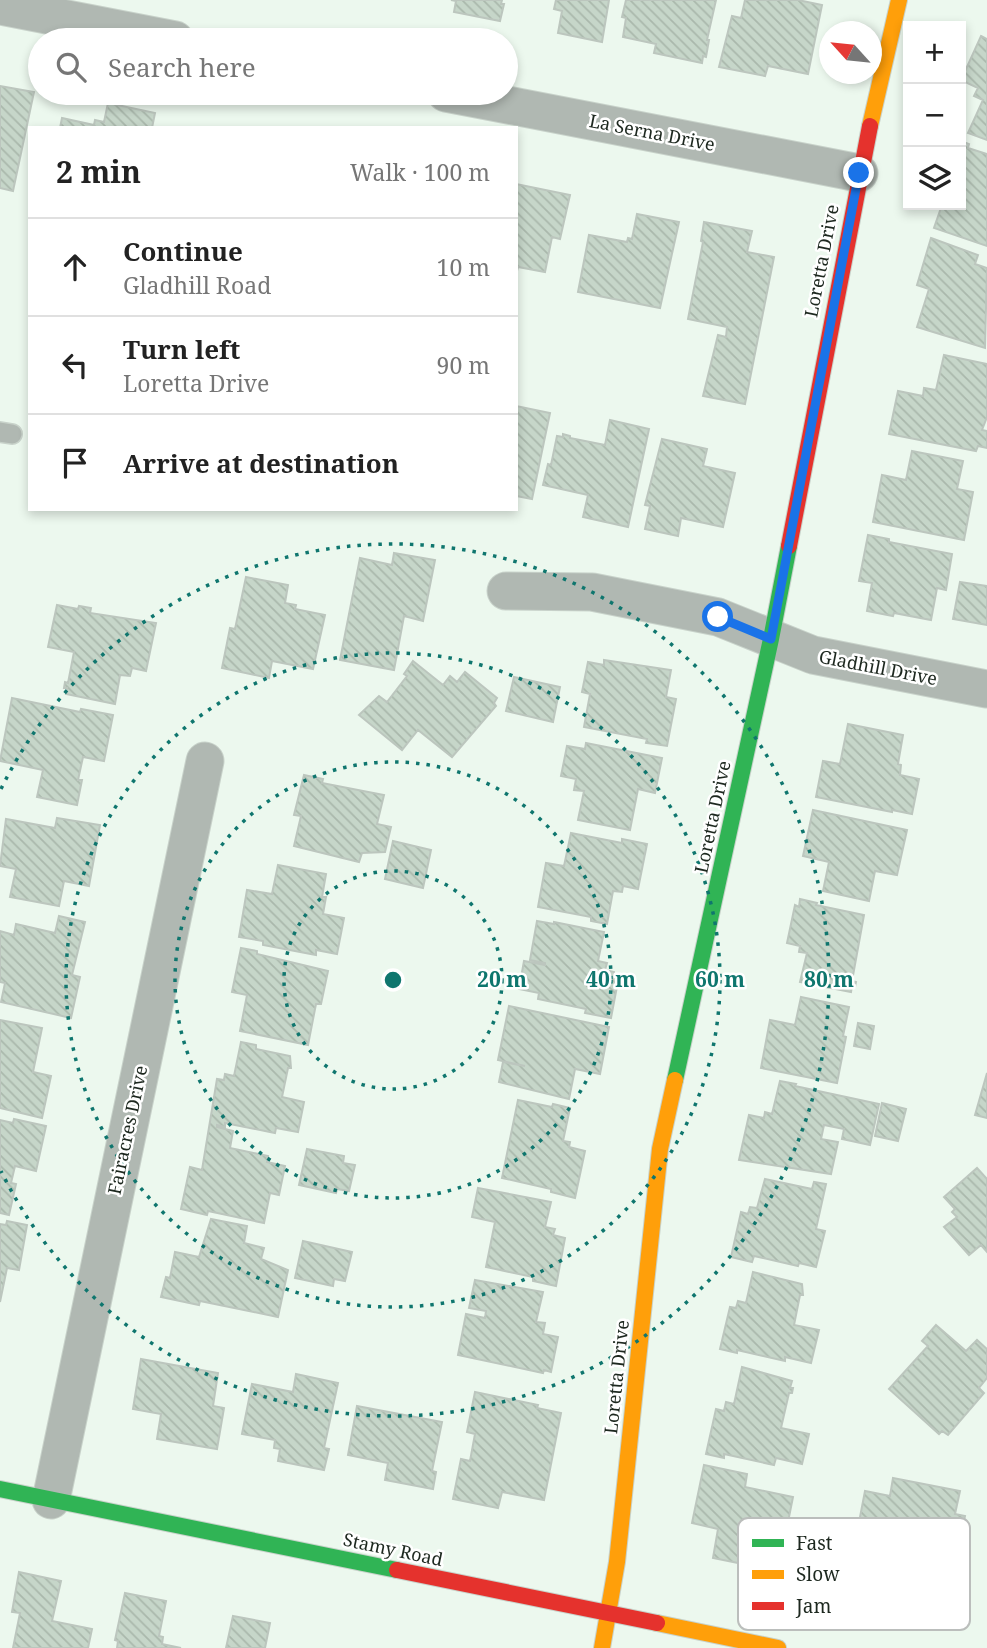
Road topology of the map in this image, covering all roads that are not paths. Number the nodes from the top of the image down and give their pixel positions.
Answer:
1 (899, 0) edge
2 (0, 6) edge
3 (113, 28) edge
4 (508, 105) edge
5 (859, 173) junction
6 (506, 591) dead end
7 (771, 639) junction
8 (987, 690) edge
9 (205, 761) dead end
10 (0, 1489) edge
11 (51, 1500) junction
12 (609, 1613) junction
13 (602, 1648) edge
14 (779, 1648) edge

1 - 5 street, Loretta Drive
2 - 3 street
4 - 5 street, La Serna Drive
5 - 7 street, Loretta Drive
6 - 7 street, Gladhill Drive
7 - 8 street, Gladhill Drive
7 - 12 street, Loretta Drive
9 - 11 street, Fairacres Drive
10 - 11 street, Stamy Road
11 - 12 street, Stamy Road
12 - 13 street, Loretta Drive
12 - 14 street, Stamy Road

